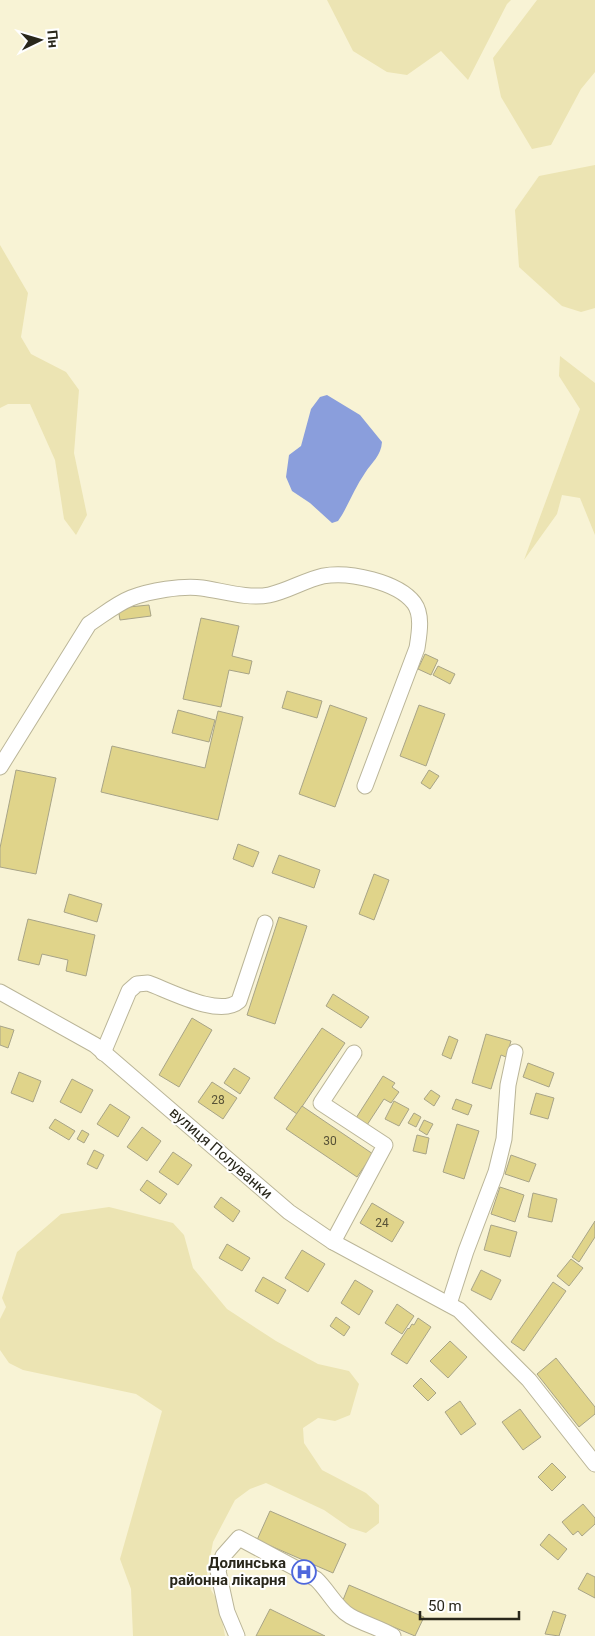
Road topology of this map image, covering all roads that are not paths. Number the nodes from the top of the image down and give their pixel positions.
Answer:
1 (0, 768) edge
2 (365, 786) dead end
3 (265, 922) dead end
4 (0, 992) edge
5 (515, 1052) dead end
6 (103, 1053) junction
7 (354, 1053) dead end
8 (334, 1242) junction
9 (449, 1304) junction
10 (595, 1464) edge
11 (237, 1636) edge
12 (393, 1636) edge

1 - 2 street
3 - 6 street
4 - 6 street, вулиця Полуванки
5 - 9 street
6 - 8 street, вулиця Полуванки
7 - 8 street
8 - 9 street, вулиця Полуванки
9 - 10 street, вулиця Полуванки
11 - 12 street

